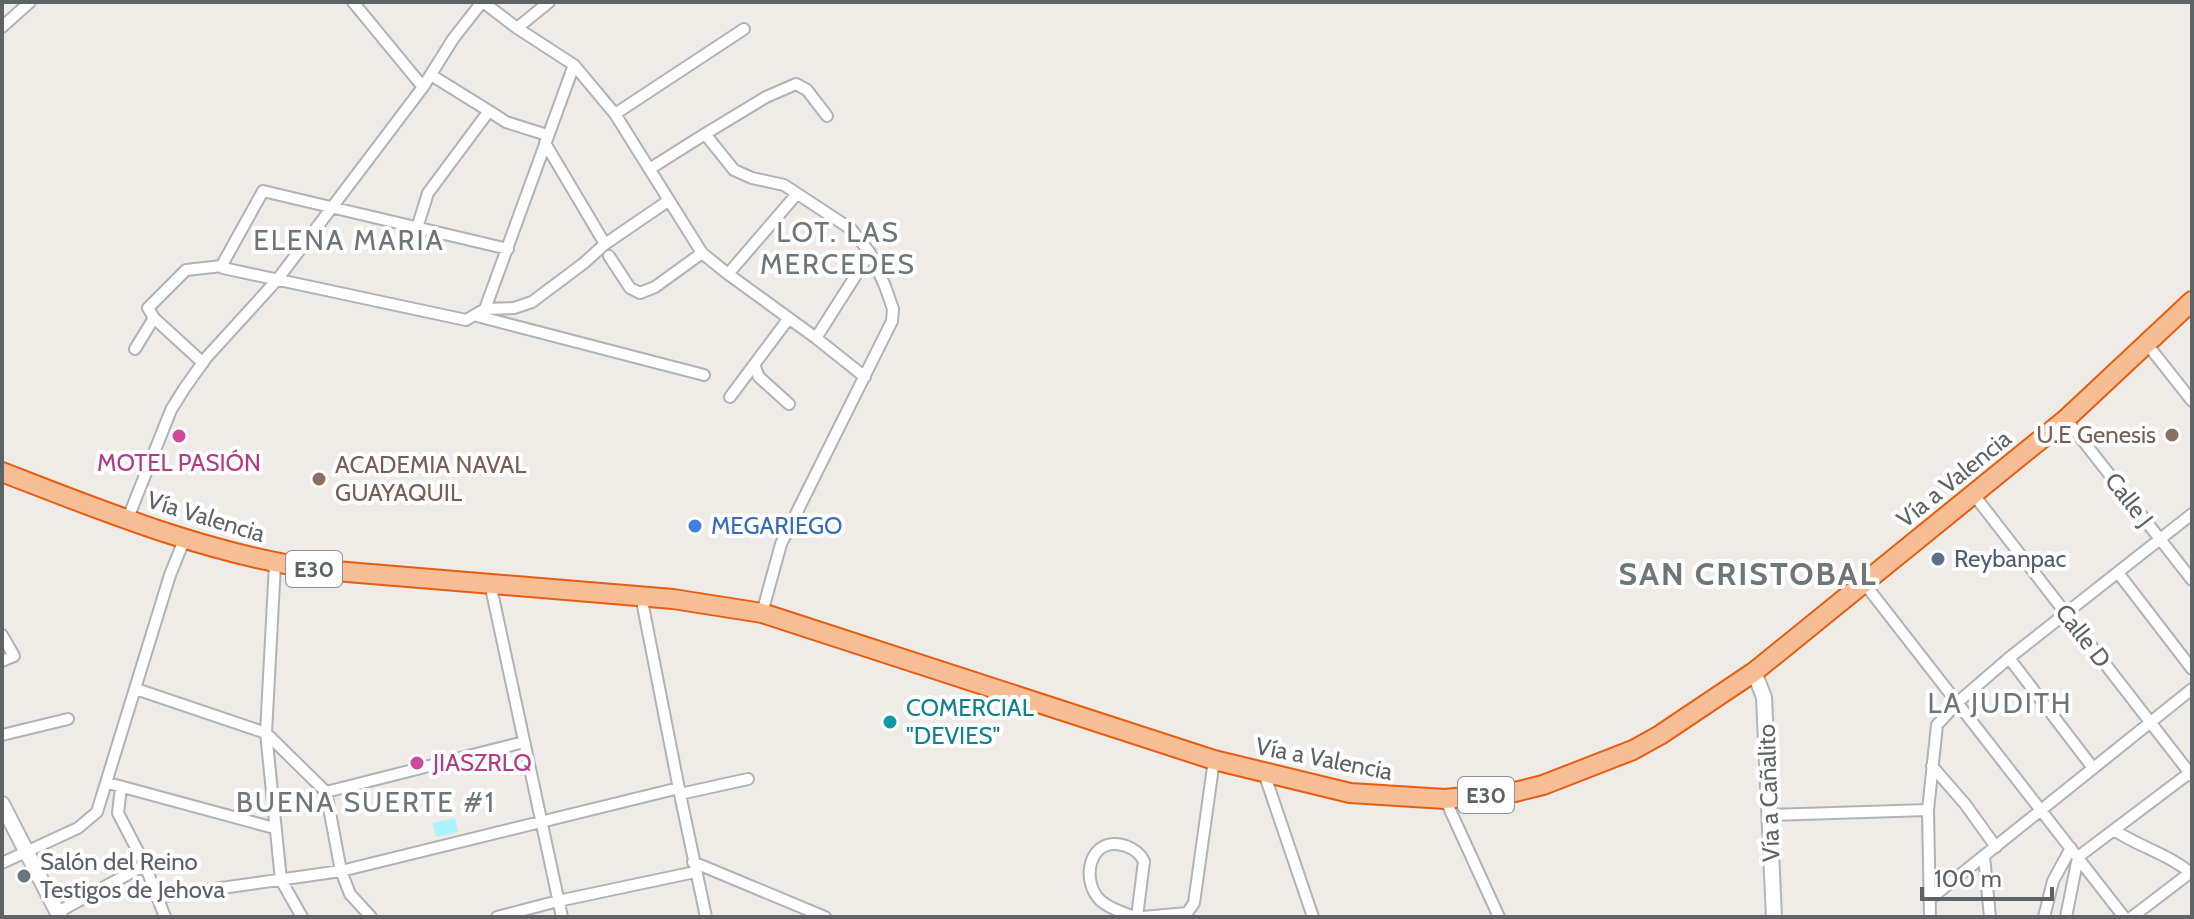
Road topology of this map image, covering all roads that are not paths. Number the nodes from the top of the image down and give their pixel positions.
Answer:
1 (30, 2) edge
2 (353, 2) edge
3 (372, 2) edge
4 (483, 2) edge
5 (549, 2) edge
6 (361, 12) junction
7 (2, 27) edge
8 (517, 28) junction
9 (744, 29) dead end
10 (574, 65) junction
11 (431, 75) junction
12 (423, 87) junction
13 (489, 111) junction
14 (615, 114) junction
15 (827, 116) dead end
16 (705, 134) junction
17 (546, 139) junction
18 (651, 168) junction
19 (796, 195) junction
20 (668, 201) junction
21 (329, 208) junction
22 (417, 228) junction
23 (605, 244) junction
24 (508, 249) junction
25 (702, 253) junction
26 (870, 253) junction
27 (609, 256) dead end
28 (222, 266) junction
29 (728, 274) junction
30 (277, 280) junction
31 (2192, 301) edge
32 (532, 302) junction
33 (481, 313) junction
34 (154, 318) junction
35 (789, 318) junction
36 (501, 323) junction
37 (816, 338) junction
38 (2147, 344) junction
39 (135, 349) dead end
40 (203, 363) junction
41 (754, 365) junction
42 (704, 375) dead end
43 (865, 377) junction
44 (730, 397) dead end
45 (2192, 401) edge
46 (789, 404) dead end
47 (2066, 419) junction
48 (2, 472) edge
49 (1974, 495) junction
50 (2192, 514) edge
51 (128, 518) junction
52 (185, 538) junction
53 (2161, 540) junction
54 (275, 564) junction
55 (2119, 574) junction
56 (2192, 580) edge
57 (490, 583) junction
58 (1864, 583) junction
59 (641, 596) junction
60 (762, 613) junction
61 (2066, 615) junction
62 (2, 635) edge
63 (2009, 658) junction
64 (2, 661) edge
65 (2192, 669) edge
66 (1754, 672) junction
67 (136, 689) junction
68 (2192, 689) edge
69 (1958, 702) junction
70 (68, 719) dead end
71 (2151, 723) junction
72 (266, 733) junction
73 (2, 735) edge
74 (524, 742) junction
75 (1214, 760) junction
76 (1932, 766) junction
77 (2093, 768) junction
78 (1264, 773) junction
79 (2191, 773) edge
80 (748, 779) dead end
81 (108, 783) junction
82 (121, 787) junction
83 (679, 791) junction
84 (326, 792) junction
85 (1445, 799) junction
86 (2, 804) edge
87 (2041, 808) junction
88 (1928, 810) junction
89 (1770, 815) junction
90 (541, 822) junction
91 (274, 828) junction
92 (2114, 830) junction
93 (1996, 847) junction
94 (2075, 852) junction
95 (27, 853) junction
96 (1984, 856) junction
97 (2, 863) edge
98 (145, 865) junction
99 (694, 867) junction
100 (341, 871) junction
101 (2191, 873) edge
102 (281, 880) junction
103 (158, 897) junction
104 (1930, 899) junction
105 (558, 901) junction
106 (59, 914) edge
107 (165, 917) edge
108 (302, 917) edge
109 (371, 917) edge
110 (497, 917) edge
111 (562, 917) edge
112 (706, 917) edge
113 (825, 917) edge
114 (1136, 917) edge
115 (1143, 917) edge
116 (1313, 917) edge
117 (1499, 917) edge
118 (1774, 917) edge
119 (1930, 917) edge
120 (1990, 917) edge
121 (2044, 917) edge
122 (2066, 917) edge
123 (2124, 917) edge
124 (2132, 917) edge

1 - 7 street
2 - 6 street
3 - 6 street
4 - 8 street
4 - 11 street
5 - 8 street
6 - 12 street
8 - 10 street
9 - 14 street
10 - 14 street
10 - 17 street
11 - 12 street
11 - 13 street
12 - 21 street
13 - 17 street
13 - 22 street
14 - 18 street
15 - 16 street
16 - 18 street
16 - 19 street
17 - 23 street
17 - 24 street
18 - 20 street
19 - 26 street
19 - 29 street
20 - 23 street
20 - 25 street
21 - 22 street
21 - 28 street
21 - 30 street
22 - 24 street
23 - 32 street
24 - 33 street
25 - 27 street
25 - 29 street
26 - 37 street
26 - 43 street
28 - 30 street
28 - 34 street
29 - 35 street
30 - 33 street
30 - 40 street
31 - 38 highway, Vía a Valencia / E30
32 - 33 street
32 - 36 street
33 - 36 street
34 - 39 street
34 - 40 street
35 - 37 street
35 - 41 street
36 - 42 street
37 - 43 street
38 - 45 street
38 - 47 highway, Vía a Valencia / E30
40 - 51 street
41 - 44 street
41 - 46 street
43 - 60 street
47 - 49 highway, Vía a Valencia / E30
47 - 53 street, Calle J
48 - 51 highway, Vía Valencia / E30
49 - 58 highway, Vía a Valencia / E30
49 - 61 street, Calle D
50 - 53 street
51 - 52 highway, Vía Valencia / E30
52 - 54 highway, Vía Valencia / E30
52 - 67 street
53 - 55 street
53 - 56 street, Calle J
54 - 57 highway, Vía Valencia / E30
54 - 72 street
55 - 61 street
55 - 65 street
57 - 59 highway, Vía Valencia / E30
57 - 74 street
58 - 66 highway, Vía a Valencia / E30
58 - 69 street
59 - 60 highway, Vía a Valencia / E30
59 - 83 street
60 - 75 highway, Vía a Valencia / E30
61 - 63 street
61 - 71 street, Calle D
62 - 64 street
63 - 69 street
63 - 77 street
66 - 85 highway, Vía a Valencia / E30
66 - 89 main road, Vía a Cañalito
67 - 72 street
67 - 81 street
68 - 71 street
69 - 76 street
69 - 87 street
70 - 73 street
71 - 77 street
71 - 79 street, Calle D
72 - 84 street
72 - 91 street
74 - 84 street
74 - 90 street
75 - 78 highway, Vía a Valencia / E30
75 - 115 street
76 - 88 street
76 - 93 street
77 - 87 street
78 - 85 highway, Vía a Valencia / E30
78 - 116 street
79 - 92 street
80 - 83 street
81 - 82 street
81 - 95 street
82 - 91 street
82 - 98 street
83 - 90 street
83 - 99 street
84 - 100 street
85 - 117 street
86 - 95 main road
87 - 93 street
87 - 94 street
88 - 89 street
88 - 104 street
89 - 118 main road, Vía a Cañalito
90 - 100 street
90 - 105 street
91 - 102 street
92 - 94 street
92 - 101 street
93 - 96 street
94 - 121 street
94 - 122 street
94 - 123 street
95 - 97 street
95 - 106 main road
96 - 104 street
96 - 120 street
98 - 103 street
98 - 106 street
99 - 105 street
99 - 112 street
99 - 113 street
100 - 102 street
100 - 109 street
101 - 124 street
102 - 103 street
102 - 108 street
103 - 107 street
104 - 119 street
105 - 110 street
105 - 111 street
114 - 114 street

